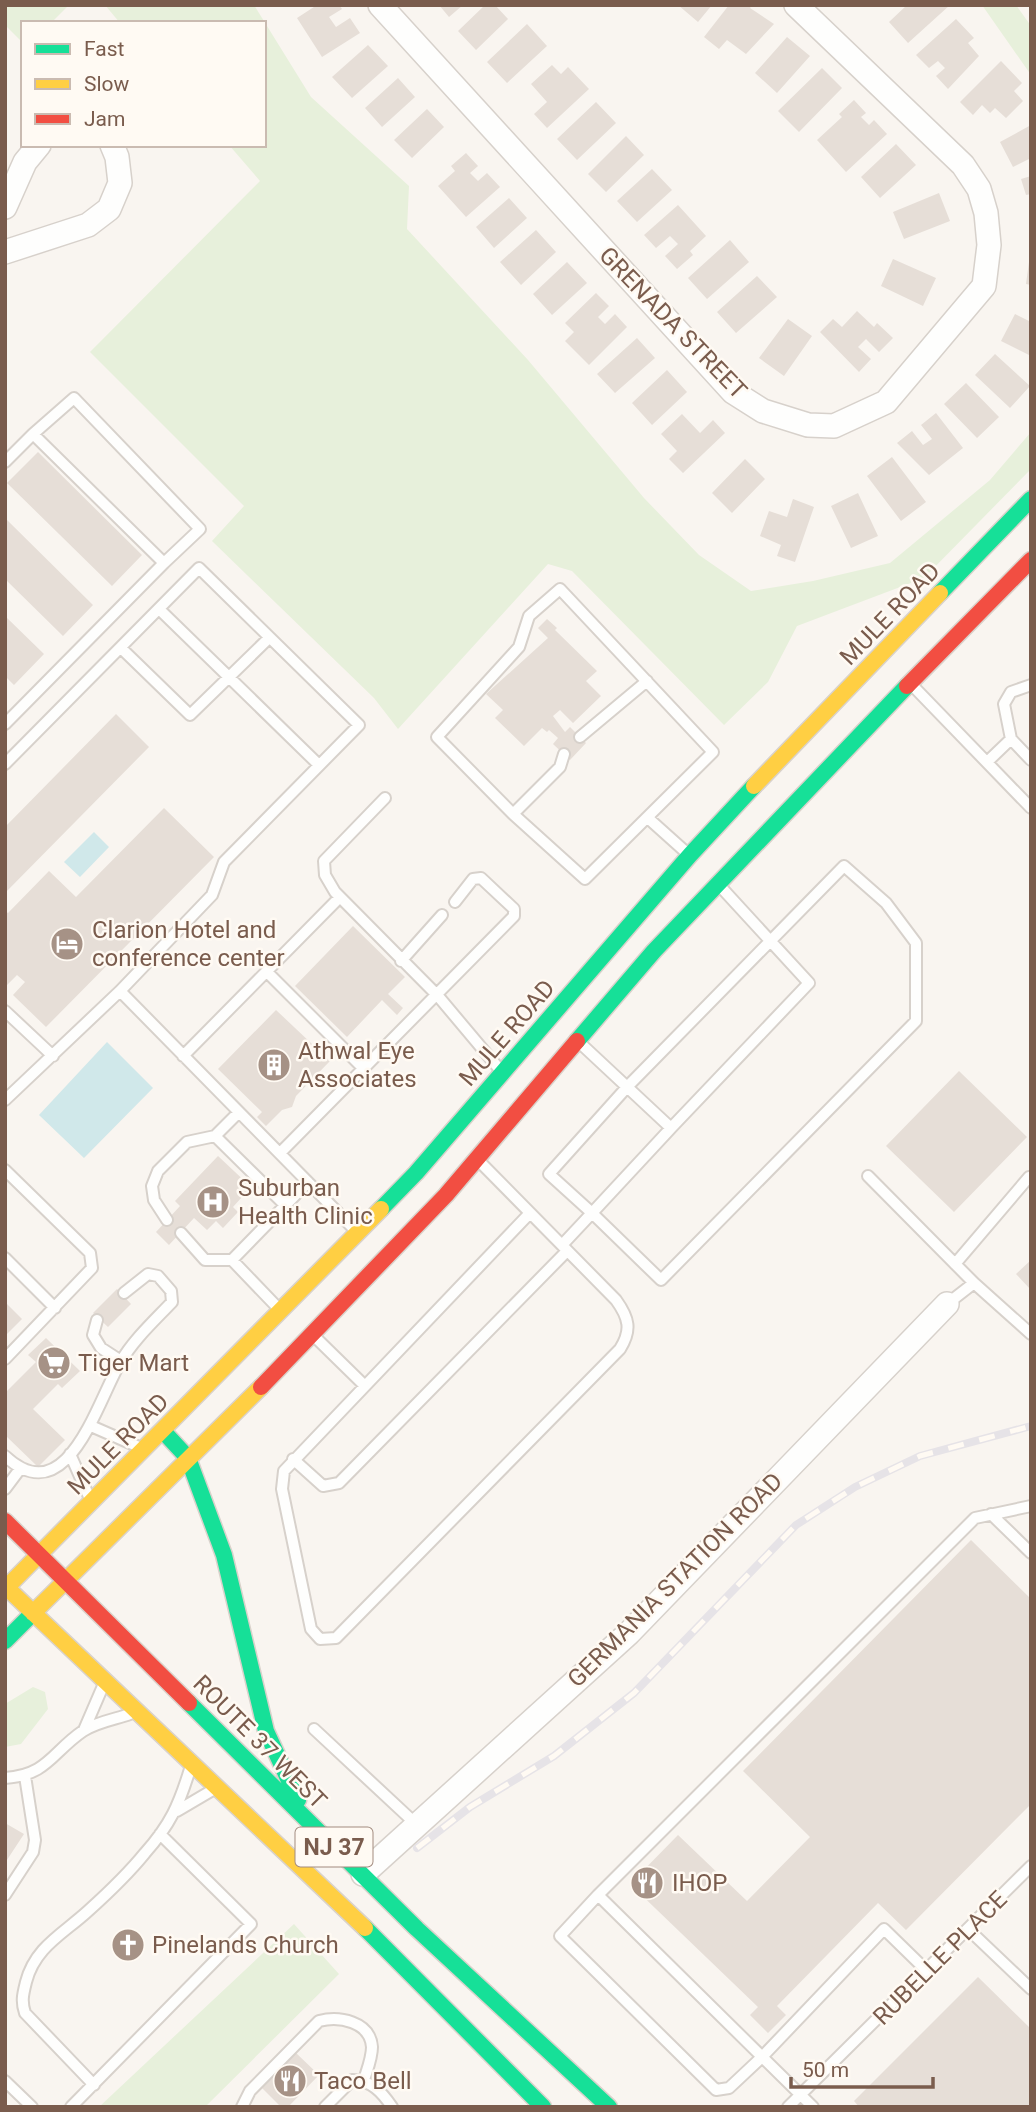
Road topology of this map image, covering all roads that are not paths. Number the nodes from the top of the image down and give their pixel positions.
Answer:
1 (380, 5) edge
2 (796, 5) edge
3 (37, 147) edge
4 (113, 147) edge
5 (5, 207) edge
6 (5, 252) edge
7 (33, 434) junction
8 (5, 462) edge
9 (1031, 499) edge
10 (1031, 560) edge
11 (164, 564) junction
12 (159, 609) junction
13 (269, 638) junction
14 (121, 648) junction
15 (230, 677) junction
16 (646, 681) junction
17 (909, 682) junction
18 (1031, 685) edge
19 (5, 724) edge
20 (580, 737) dead end
21 (1011, 739) junction
22 (564, 754) dead end
23 (1031, 760) edge
24 (987, 762) junction
25 (5, 764) edge
26 (318, 765) junction
27 (385, 798) dead end
28 (1031, 808) edge
29 (513, 814) junction
30 (649, 819) junction
31 (704, 869) junction
32 (340, 897) junction
33 (455, 902) dead end
34 (442, 915) dead end
35 (773, 941) junction
36 (401, 961) junction
37 (267, 971) junction
38 (120, 991) junction
39 (438, 996) junction
40 (5, 1012) edge
41 (578, 1041) junction
42 (53, 1056) junction
43 (183, 1056) junction
44 (364, 1069) junction
45 (503, 1073) junction
46 (628, 1086) junction
47 (7, 1096) edge
48 (239, 1112) junction
49 (671, 1128) junction
50 (215, 1136) junction
51 (463, 1147) junction
52 (279, 1153) junction
53 (5, 1170) edge
54 (868, 1176) dead end
55 (1029, 1177) edge
56 (308, 1182) junction
57 (285, 1205) junction
58 (530, 1213) junction
59 (592, 1213) junction
60 (167, 1220) dead end
61 (181, 1233) dead end
62 (372, 1245) junction
63 (565, 1248) junction
64 (5, 1258) edge
65 (232, 1260) junction
66 (956, 1264) junction
67 (974, 1283) junction
68 (124, 1293) dead end
69 (947, 1304) joint
70 (55, 1308) junction
71 (281, 1311) junction
72 (97, 1320) dead end
73 (1031, 1334) edge
74 (313, 1335) junction
75 (5, 1359) edge
76 (121, 1361) junction
77 (364, 1385) junction
78 (91, 1426) junction
79 (163, 1432) junction
80 (145, 1450) junction
81 (70, 1454) junction
82 (5, 1455) edge
83 (188, 1458) junction
84 (293, 1459) junction
85 (20, 1469) junction
86 (5, 1489) edge
87 (92, 1502) junction
88 (1031, 1506) edge
89 (991, 1514) junction
90 (5, 1521) edge
91 (1031, 1553) edge
92 (38, 1555) junction
93 (66, 1581) junction
94 (6, 1586) edge
95 (33, 1613) junction
96 (5, 1641) edge
97 (105, 1680) junction
98 (137, 1711) junction
99 (84, 1730) junction
100 (314, 1730) dead end
101 (192, 1762) junction
102 (25, 1776) junction
103 (5, 1778) edge
104 (218, 1786) junction
105 (177, 1811) junction
106 (309, 1822) junction
107 (417, 1825) junction
108 (160, 1834) junction
109 (1031, 1866) edge
110 (363, 1874) junction
111 (5, 1895) edge
112 (598, 1895) junction
113 (968, 1929) junction
114 (926, 1971) junction
115 (1031, 1989) edge
116 (762, 2057) junction
117 (364, 2080) junction
118 (5, 2081) edge
119 (94, 2085) junction
120 (801, 2095) junction
121 (32, 2107) edge
122 (71, 2107) edge
123 (242, 2107) edge
124 (325, 2107) edge
125 (392, 2107) edge
126 (543, 2107) edge
127 (609, 2107) edge
128 (788, 2107) edge
129 (813, 2107) edge

1 - 2 street, GRENADA STREET
3 - 5 street
4 - 6 street
7 - 8 lane
7 - 11 lane
7 - 11 lane
9 - 31 main road, MULE ROAD
10 - 17 main road, MULE ROAD
11 - 19 lane
12 - 13 lane
12 - 14 lane
12 - 15 lane
13 - 15 lane
13 - 26 lane
14 - 15 lane
14 - 25 lane
15 - 26 lane
16 - 20 lane
16 - 29 lane
16 - 30 lane
17 - 24 lane
17 - 31 main road, MULE ROAD
18 - 21 lane
21 - 23 lane
21 - 24 lane
22 - 29 lane
24 - 28 lane
26 - 38 lane
27 - 32 lane
29 - 30 lane
30 - 31 lane
31 - 35 lane
31 - 41 main road, MULE ROAD
31 - 45 main road, MULE ROAD
32 - 36 lane
32 - 37 lane
33 - 39 lane
34 - 36 lane
35 - 46 lane
35 - 49 lane
35 - 59 lane
36 - 39 lane
37 - 43 lane
37 - 44 lane
38 - 42 lane
38 - 43 lane
39 - 44 lane
39 - 45 lane
40 - 42 lane
41 - 46 lane
41 - 51 main road, MULE ROAD
42 - 47 lane
43 - 48 lane
44 - 52 lane
45 - 51 main road, MULE ROAD
46 - 49 lane
46 - 59 lane
48 - 50 lane
48 - 52 lane
49 - 59 lane
50 - 57 lane
50 - 60 lane
51 - 58 lane
51 - 62 main road, MULE ROAD
51 - 62 main road, MULE ROAD
52 - 56 lane
53 - 70 lane
54 - 66 lane
55 - 66 lane
56 - 57 lane
56 - 62 lane
57 - 65 lane
58 - 63 lane
58 - 77 lane
59 - 63 lane
61 - 65 lane
62 - 71 main road, MULE ROAD
62 - 74 main road, MULE ROAD
63 - 84 lane
63 - 84 lane
64 - 70 lane
65 - 71 lane
66 - 67 lane
67 - 69 lane
67 - 73 lane
68 - 76 lane
69 - 107 street, GERMANIA STATION ROAD
70 - 75 lane
71 - 79 main road, MULE ROAD
72 - 76 lane
74 - 77 lane
74 - 83 main road, MULE ROAD
76 - 78 lane
77 - 84 lane
78 - 80 lane
78 - 81 lane
79 - 80 main road, MULE ROAD
79 - 83 main road
80 - 87 main road, MULE ROAD
81 - 85 lane
81 - 87 lane
82 - 85 lane
83 - 93 main road, MULE ROAD
83 - 106 main road
85 - 86 lane
87 - 92 main road, MULE ROAD
88 - 89 lane
89 - 91 lane
89 - 112 lane
90 - 92 main road, ROUTE 37 WEST / NJ 37
92 - 93 main road, ROUTE 37 WEST / NJ 37
92 - 94 main road, MULE ROAD
93 - 95 main road, MULE ROAD
93 - 106 main road, ROUTE 37 WEST / NJ 37
94 - 95 main road, NJ 37
95 - 96 main road, MULE ROAD
95 - 97 main road, NJ 37
97 - 98 main road, NJ 37
97 - 99 lane
98 - 99 lane
98 - 101 main road, NJ 37
99 - 102 lane
100 - 107 lane
101 - 104 main road, NJ 37
101 - 105 lane
102 - 103 lane
102 - 111 lane
104 - 105 lane
104 - 126 main road, NJ 37
105 - 108 lane
106 - 110 main road, ROUTE 37 WEST / NJ 37
107 - 110 street, GERMANIA STATION ROAD
108 - 119 lane
108 - 119 lane
109 - 113 lane, RUBELLE PLACE
110 - 127 main road, ROUTE 37 WEST / NJ 37
112 - 116 lane
112 - 116 lane
113 - 114 lane, RUBELLE PLACE
113 - 115 lane
114 - 116 lane
114 - 120 lane, RUBELLE PLACE
116 - 120 lane
117 - 123 lane
117 - 124 lane
117 - 125 lane
118 - 121 lane
119 - 122 lane
120 - 128 lane, RUBELLE PLACE
120 - 129 lane

